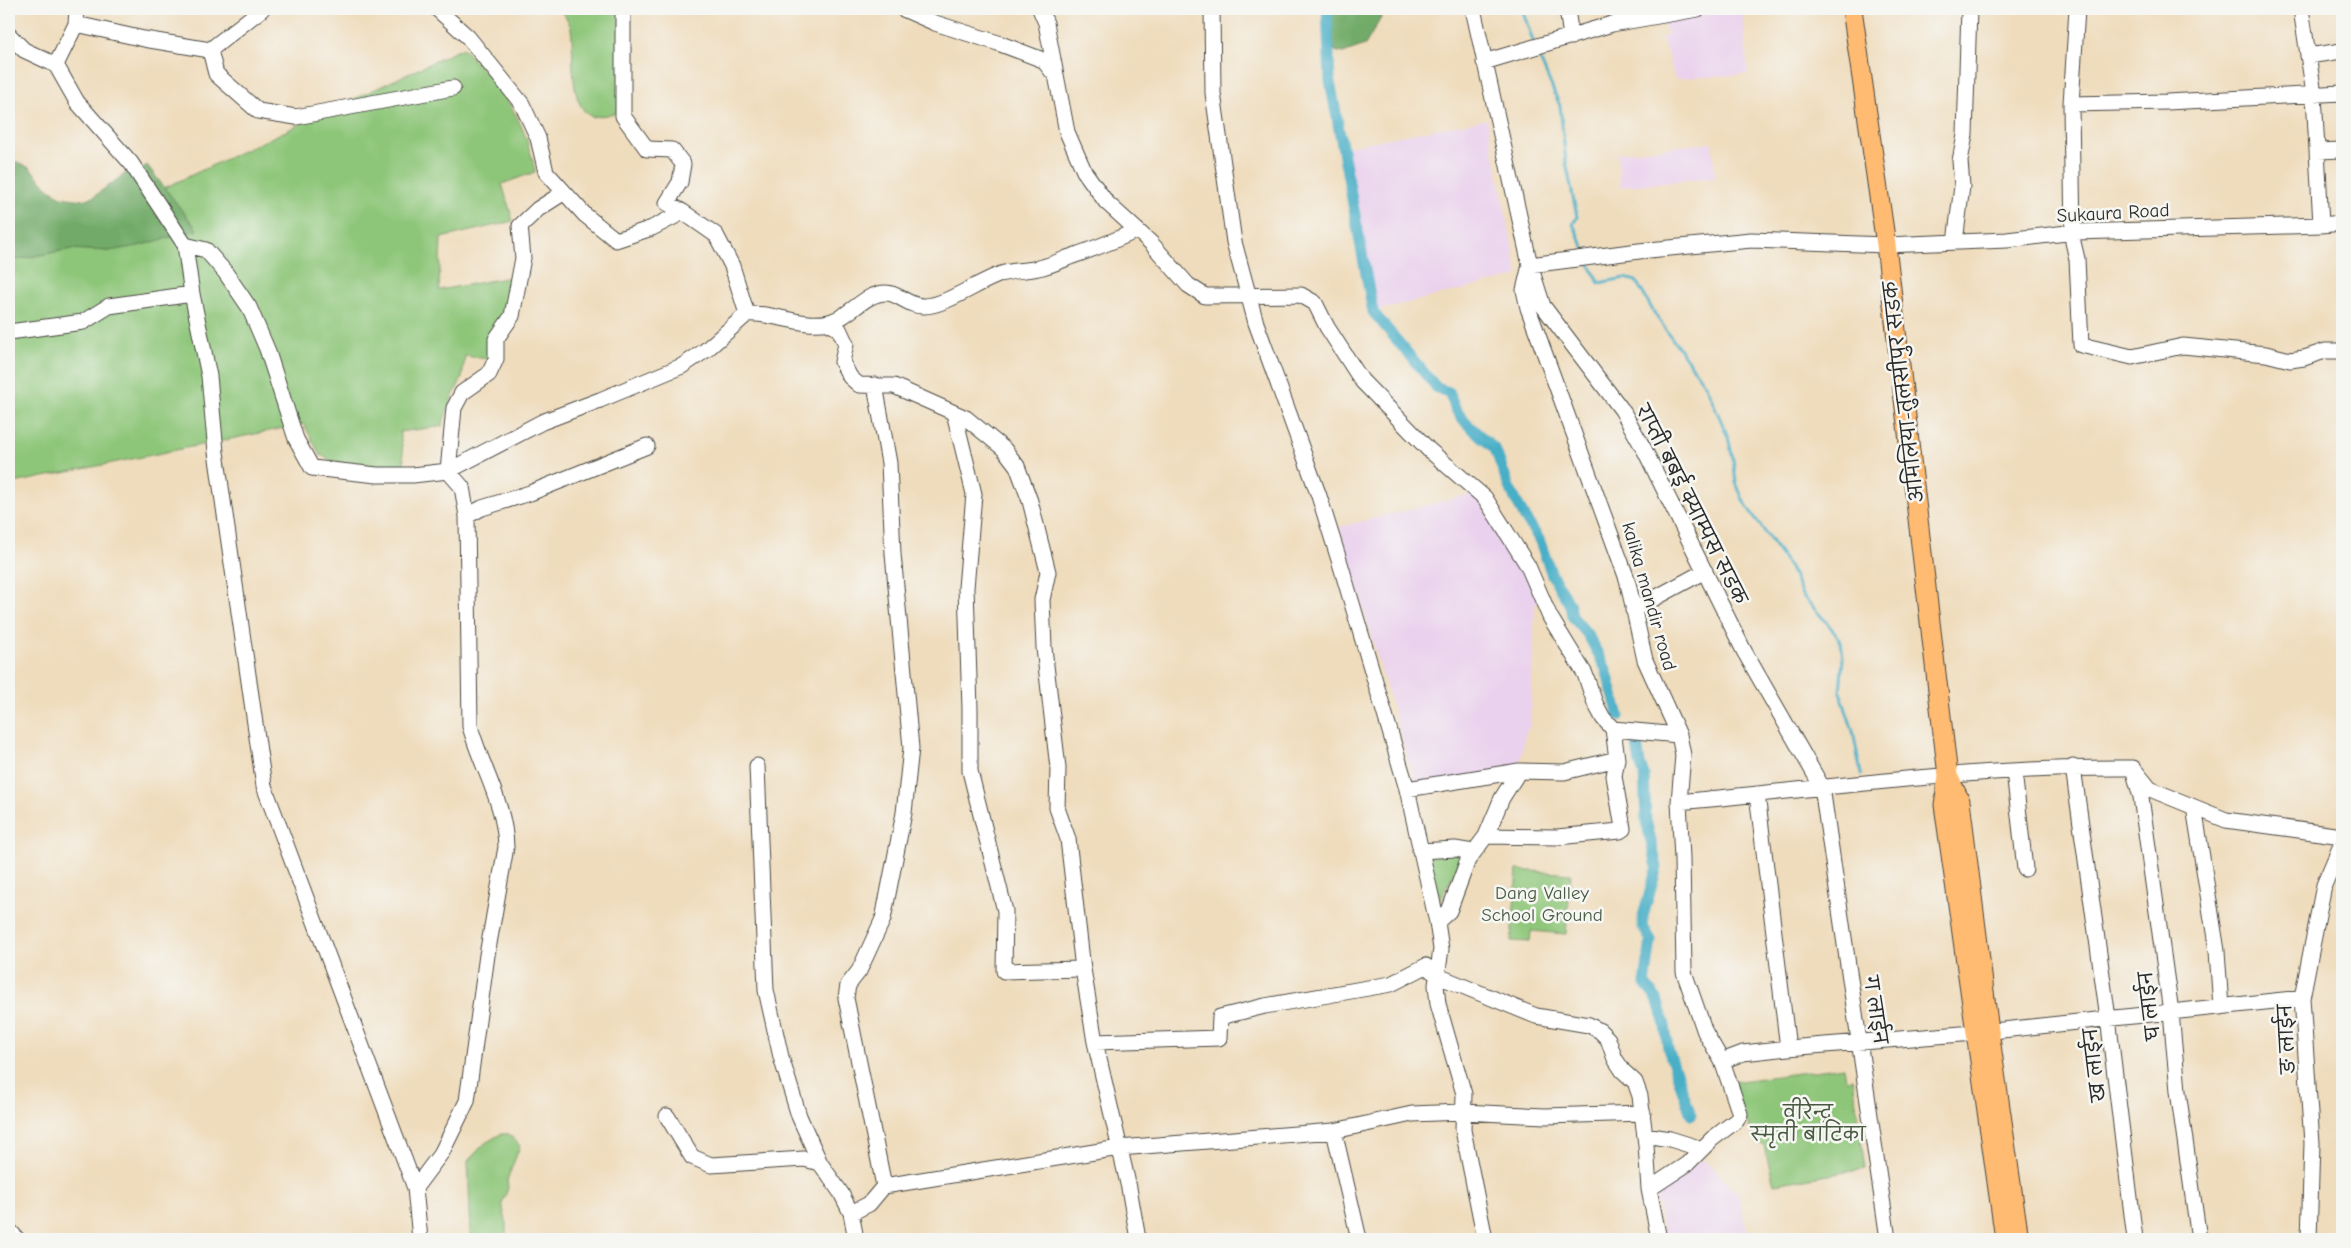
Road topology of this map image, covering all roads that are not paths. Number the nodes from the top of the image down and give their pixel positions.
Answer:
1 (77, 9) edge
2 (262, 9) edge
3 (437, 9) edge
4 (623, 9) edge
5 (903, 9) edge
6 (1040, 9) edge
7 (1212, 9) edge
8 (1473, 9) edge
9 (1567, 9) edge
10 (1698, 9) edge
11 (1852, 9) edge
12 (1969, 9) edge
13 (2077, 9) edge
14 (2301, 9) edge
15 (76, 24) junction
16 (9, 35) edge
17 (1572, 37) junction
18 (9, 47) edge
19 (24, 50) junction
20 (210, 50) junction
21 (2342, 51) edge
22 (2308, 56) junction
23 (1484, 62) junction
24 (56, 65) junction
25 (1057, 78) junction
26 (453, 88) dead end
27 (2342, 93) edge
28 (2314, 94) junction
29 (2071, 104) junction
30 (2342, 150) edge
31 (2318, 151) junction
32 (563, 193) junction
33 (682, 212) junction
34 (2342, 222) edge
35 (2322, 225) junction
36 (1137, 230) junction
37 (2075, 232) junction
38 (1955, 242) junction
39 (1886, 244) junction
40 (185, 245) junction
41 (1530, 265) junction
42 (192, 294) junction
43 (1247, 296) junction
44 (747, 314) junction
45 (828, 322) junction
46 (9, 332) edge
47 (2342, 351) edge
48 (876, 385) junction
49 (954, 413) junction
50 (647, 446) dead end
51 (448, 471) junction
52 (467, 516) junction
53 (1705, 571) junction
54 (1633, 610) junction
55 (1613, 729) junction
56 (1679, 735) junction
57 (1617, 759) junction
58 (757, 766) dead end
59 (2073, 767) junction
60 (2133, 768) junction
61 (1518, 771) junction
62 (2014, 771) junction
63 (1948, 776) junction
64 (1822, 787) junction
65 (1407, 789) junction
66 (1757, 794) junction
67 (1679, 802) junction
68 (2194, 807) junction
69 (1486, 836) junction
70 (2342, 836) edge
71 (2342, 843) edge
72 (1420, 851) junction
73 (1474, 852) junction
74 (2026, 869) dead end
75 (1437, 922) junction
76 (1083, 969) junction
77 (1438, 976) junction
78 (2302, 998) junction
79 (2221, 1007) junction
80 (2171, 1012) junction
81 (2108, 1018) junction
82 (1982, 1032) junction
83 (1095, 1042) junction
84 (1860, 1042) junction
85 (1788, 1048) junction
86 (1722, 1061) junction
87 (1462, 1112) junction
88 (1643, 1113) junction
89 (668, 1116) dead end
90 (1334, 1131) junction
91 (1645, 1135) junction
92 (1119, 1148) junction
93 (1702, 1149) junction
94 (820, 1163) junction
95 (884, 1186) junction
96 (415, 1188) junction
97 (1648, 1189) junction
98 (851, 1213) junction
99 (9, 1230) edge
100 (17, 1239) edge
101 (420, 1239) edge
102 (856, 1239) edge
103 (1138, 1239) edge
104 (1359, 1239) edge
105 (1485, 1239) edge
106 (1659, 1239) edge
107 (1888, 1239) edge
108 (2005, 1239) edge
109 (2019, 1239) edge
110 (2135, 1239) edge
111 (2199, 1239) edge
112 (2309, 1239) edge

1 - 15 street
2 - 20 street
3 - 32 street
4 - 33 street
5 - 25 street
6 - 25 street
7 - 43 street
8 - 23 street, राप्ती बबई क्याम्पस सडक
9 - 17 street
10 - 17 street
11 - 39 main road, अमिलिया-तुलसीपुर सडक
12 - 38 street
13 - 29 street
14 - 22 street
15 - 20 street
15 - 24 street
16 - 19 street
17 - 23 street
18 - 19 street
19 - 24 street
20 - 26 street
21 - 22 street
22 - 28 street
23 - 41 street, राप्ती बबई क्याम्पस सडक
24 - 40 street
25 - 36 street
27 - 28 street
28 - 29 street
28 - 31 street
29 - 37 street
30 - 31 street
31 - 35 street
32 - 33 street
32 - 51 street
33 - 44 street
34 - 35 street, Sukaura Road
35 - 37 street, Sukaura Road
36 - 43 street
36 - 45 street
37 - 38 street, Sukaura Road
37 - 47 street
38 - 39 street, Sukaura Road
39 - 41 street, Sukaura Road
39 - 63 main road, अमिलिया-तुलसीपुर सडक
40 - 42 street
40 - 51 street
41 - 53 street, राप्ती बबई क्याम्पस सडक
41 - 54 street, kalika mandir road
42 - 46 street
42 - 96 street
43 - 55 street
43 - 65 street
44 - 45 street
44 - 51 street
45 - 48 street
48 - 49 street
48 - 95 street
49 - 76 street
49 - 76 street
50 - 52 street
51 - 52 street
52 - 96 street
53 - 54 street
53 - 64 street, राप्ती बबई क्याम्पस सडक
54 - 56 street, kalika mandir road
55 - 56 street
55 - 57 street
56 - 67 street, kalika mandir road
57 - 61 street
57 - 69 street
58 - 94 street
59 - 60 street
59 - 62 street
59 - 81 street, ख लाईन
60 - 68 street
60 - 80 street, घ लाईन
61 - 65 street
61 - 69 street
62 - 63 street
62 - 74 street
63 - 64 street
63 - 82 main road, अमिलिया-तुलसीपुर सडक
64 - 66 street
64 - 84 street, ग लाईन
65 - 72 street
66 - 67 street
66 - 85 street
67 - 86 street, kalika mandir road
68 - 70 street
68 - 79 street
69 - 73 street
71 - 78 street, ङ लाईन
72 - 73 street
72 - 75 street
73 - 75 street
75 - 77 street
76 - 83 street
77 - 83 street
77 - 87 street
77 - 88 street
78 - 79 street
78 - 112 street, ङ लाईन
79 - 80 street
80 - 81 street
80 - 111 street, घ लाईन
81 - 82 street
81 - 110 street, ख लाईन
82 - 84 street
82 - 108 main road
82 - 109 main road
83 - 92 street
84 - 85 street
84 - 107 street, ग लाईन
85 - 86 street
86 - 93 street, kalika mandir road
87 - 88 street
87 - 90 street
87 - 105 street
88 - 91 street
89 - 94 street
90 - 92 street
90 - 104 street
91 - 93 street
91 - 97 street
92 - 95 street
92 - 103 street
93 - 97 street
94 - 98 street
95 - 98 street
96 - 101 street
97 - 106 street
98 - 102 street
99 - 100 street

